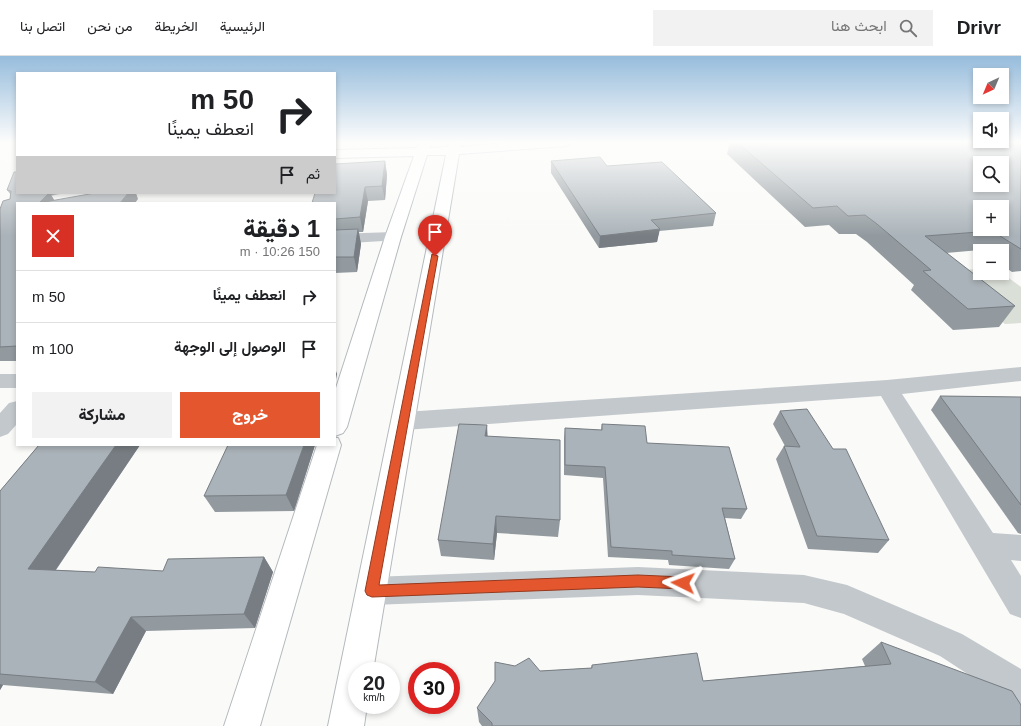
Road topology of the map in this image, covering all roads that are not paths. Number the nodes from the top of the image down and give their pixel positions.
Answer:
1 (416, 173) edge
2 (449, 173) edge
3 (80, 194) edge
4 (42, 202) edge
5 (394, 237) junction
6 (336, 239) edge
7 (1021, 374) edge
8 (0, 381) edge
9 (16, 381) edge
10 (887, 388) junction
11 (16, 410) edge
12 (404, 421) junction
13 (336, 423) edge
14 (0, 428) edge
15 (329, 446) edge
16 (984, 545) junction
17 (1021, 548) edge
18 (372, 591) junction
19 (1021, 603) edge
20 (1021, 689) edge
21 (242, 726) edge
22 (346, 726) edge

1 - 5 main road
2 - 12 main road
3 - 4 main road
5 - 6 street
5 - 13 main road
7 - 10 street
8 - 9 street
10 - 12 street
10 - 16 street
11 - 14 street
12 - 18 main road
15 - 21 main road
16 - 17 street
16 - 19 street
18 - 20 street
18 - 22 main road

